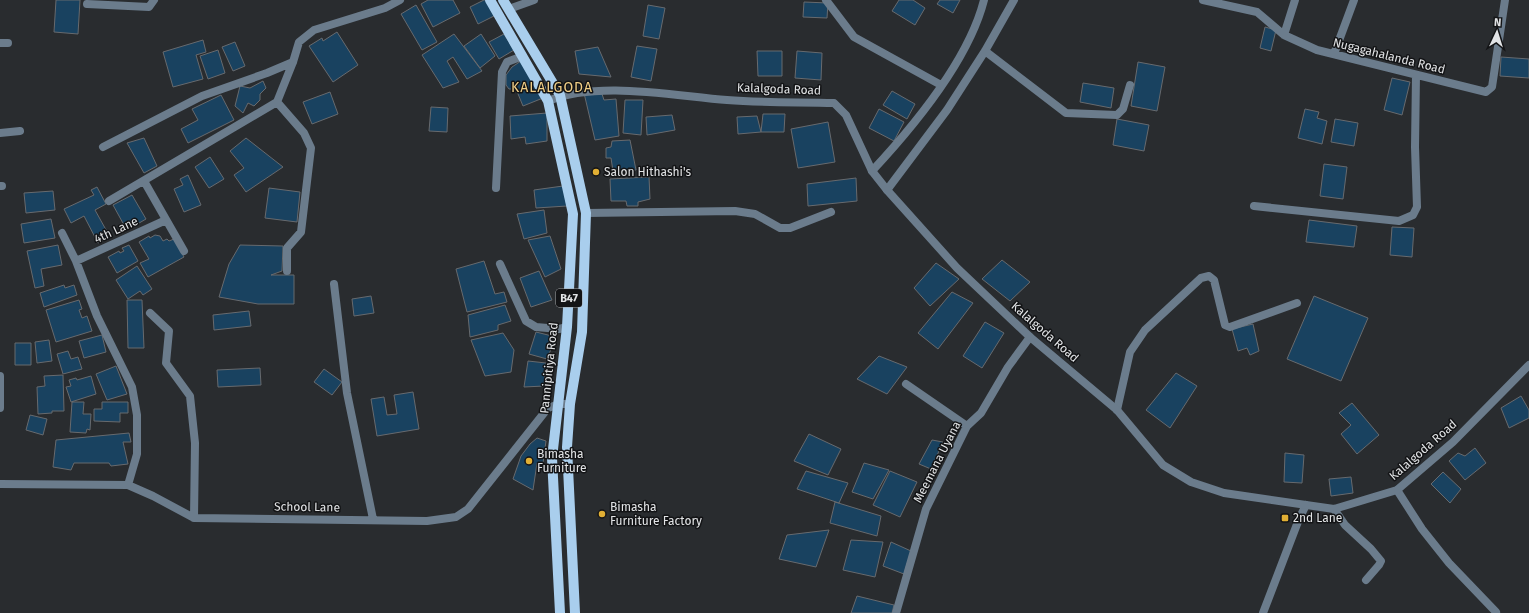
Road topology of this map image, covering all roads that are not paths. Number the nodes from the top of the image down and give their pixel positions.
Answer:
1 (154, 0) edge
2 (400, 0) edge
3 (490, 0) edge
4 (504, 0) edge
5 (534, 0) edge
6 (826, 0) edge
7 (983, 0) edge
8 (1014, 0) edge
9 (1204, 0) edge
10 (1295, 0) edge
11 (1354, 0) edge
12 (1505, 0) edge
13 (87, 4) dead end
14 (509, 9) junction
15 (1284, 35) junction
16 (985, 51) junction
17 (1334, 54) junction
18 (523, 56) junction
19 (293, 62) junction
20 (1416, 75) junction
21 (941, 85) junction
22 (1130, 85) dead end
23 (560, 95) junction
24 (548, 101) junction
25 (277, 102) junction
26 (20, 131) dead end
27 (0, 133) edge
28 (103, 147) dead end
29 (872, 171) junction
30 (144, 181) junction
31 (496, 188) dead end
32 (887, 190) junction
33 (109, 201) dead end
34 (1254, 206) dead end
35 (831, 212) dead end
36 (586, 213) junction
37 (166, 220) junction
38 (62, 233) dead end
39 (184, 251) dead end
40 (76, 261) junction
41 (500, 264) dead end
42 (287, 271) dead end
43 (334, 284) dead end
44 (1297, 303) dead end
45 (150, 313) dead end
46 (567, 327) junction
47 (1030, 337) junction
48 (1529, 365) edge
49 (0, 376) edge
50 (906, 384) dead end
51 (559, 404) junction
52 (570, 404) junction
53 (0, 408) edge
54 (1117, 410) junction
55 (967, 426) junction
56 (0, 484) edge
57 (128, 485) junction
58 (1397, 490) junction
59 (1306, 505) junction
60 (1334, 509) junction
61 (194, 518) junction
62 (373, 519) junction
63 (1366, 580) dead end
64 (1496, 612) dead end
65 (560, 613) edge
66 (575, 613) edge
67 (896, 613) edge
68 (1263, 613) edge

1 - 13 street
2 - 19 street
3 - 18 main road, Pannipitiya Road / B47
4 - 14 main road, Pannipitiya Road / B47
5 - 14 street
6 - 21 street
7 - 21 street
8 - 16 street
9 - 15 street, Nugagahalanda Road
10 - 15 street
11 - 17 street
12 - 20 street, Nugagahalanda Road
14 - 23 main road, Pannipitiya Road / B47
15 - 17 street, Nugagahalanda Road
16 - 22 street
16 - 32 street
17 - 20 street, Nugagahalanda Road
18 - 24 main road, Pannipitiya Road / B47
18 - 31 street
19 - 25 street
19 - 28 street
20 - 34 street
21 - 29 street
23 - 24 street, Kalalgoda Road
23 - 29 street, Kalalgoda Road
23 - 36 main road, Pannipitiya Road / B47
24 - 46 main road, Pannipitiya Road / B47
25 - 30 street
25 - 42 street
26 - 27 street
29 - 32 street, Kalalgoda Road
30 - 33 street
30 - 37 street
32 - 47 street, Kalalgoda Road
35 - 36 street
36 - 52 main road, Pannipitiya Road / B47
37 - 39 street
37 - 40 street, 4th Lane
38 - 40 street
40 - 57 street
41 - 46 street
43 - 62 street
44 - 54 street
45 - 61 street
46 - 51 main road, Pannipitiya Road / B47
47 - 54 street, Kalalgoda Road
47 - 55 street, Meemana Uyana
48 - 58 street, Kalalgoda Road
49 - 53 street
50 - 55 street
51 - 52 street
51 - 62 street, School Lane
51 - 65 main road, Pannipitiya Road / B47
52 - 66 main road, Pannipitiya Road / B47
54 - 59 street, Kalalgoda Road
55 - 67 street, Meemana Uyana
56 - 57 street, School Lane
57 - 61 street, School Lane
58 - 60 street, Kalalgoda Road
58 - 64 street
59 - 60 street, Kalalgoda Road
59 - 68 street
60 - 63 street
61 - 62 street, School Lane

